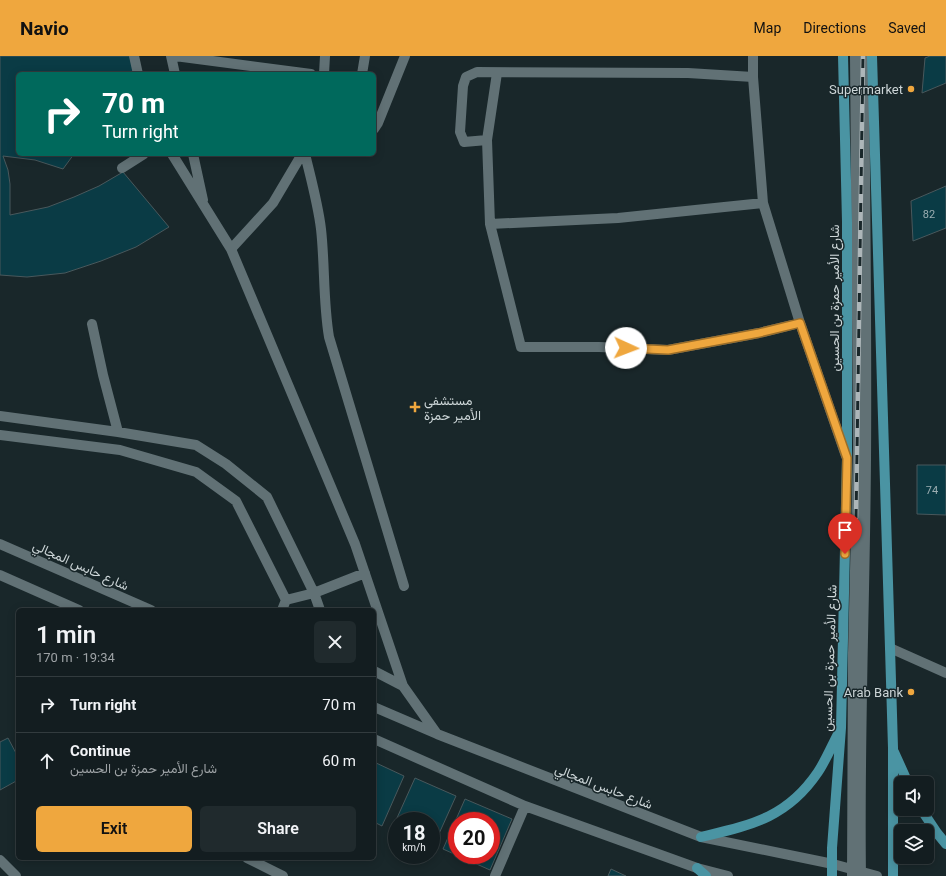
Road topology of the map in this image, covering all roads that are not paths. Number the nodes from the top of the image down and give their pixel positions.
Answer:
1 (134, 56) edge
2 (171, 56) edge
3 (175, 56) edge
4 (325, 56) edge
5 (366, 56) edge
6 (405, 56) edge
7 (753, 56) edge
8 (843, 56) edge
9 (855, 56) edge
10 (864, 56) edge
11 (872, 56) edge
12 (138, 72) edge
13 (175, 72) edge
14 (296, 72) edge
15 (324, 72) edge
16 (362, 72) edge
17 (497, 73) junction
18 (753, 77) junction
19 (376, 126) edge
20 (488, 140) junction
21 (141, 156) edge
22 (173, 156) edge
23 (193, 156) edge
24 (301, 156) edge
25 (305, 156) edge
26 (122, 168) dead end
27 (763, 203) junction
28 (205, 208) junction
29 (490, 224) junction
30 (230, 249) junction
31 (800, 323) junction
32 (92, 324) dead end
33 (0, 416) edge
34 (118, 432) junction
35 (0, 435) edge
36 (847, 458) junction
37 (0, 544) edge
38 (365, 573) junction
39 (0, 575) edge
40 (404, 586) dead end
41 (314, 593) junction
42 (286, 600) junction
43 (73, 608) edge
44 (146, 608) edge
45 (283, 608) edge
46 (319, 608) edge
47 (890, 648) junction
48 (376, 672) edge
49 (946, 673) edge
50 (403, 686) junction
51 (376, 708) edge
52 (840, 728) junction
53 (437, 734) junction
54 (376, 740) edge
55 (892, 748) junction
56 (905, 776) edge
57 (525, 806) junction
58 (925, 816) edge
59 (701, 837) junction
60 (946, 844) edge
61 (0, 860) edge
62 (251, 860) edge
63 (833, 864) junction
64 (697, 868) junction
65 (856, 873) edge
66 (16, 876) edge
67 (283, 876) edge
68 (495, 876) edge
69 (706, 876) edge
70 (728, 876) edge
71 (832, 876) edge
72 (877, 876) edge
73 (893, 876) edge

1 - 12 street
2 - 13 street
3 - 14 street
4 - 15 street
5 - 16 street
6 - 19 street
7 - 18 street
8 - 36 main road, شارع الأمير حمزة بن الحسين
9 - 65 street
10 - 65 street
11 - 47 main road
17 - 18 street
17 - 20 street
17 - 20 street
18 - 27 street
20 - 29 street
21 - 26 street
22 - 28 street
23 - 28 street
24 - 30 street
25 - 40 street
27 - 29 street
27 - 31 street
28 - 30 street
29 - 31 street
30 - 38 street
31 - 36 street
32 - 34 street
33 - 34 street
34 - 41 street
35 - 42 street
36 - 52 main road, شارع الأمير حمزة بن الحسين
37 - 44 street, شارع حابس المجالي
38 - 41 street
38 - 50 street
39 - 43 street
41 - 42 street
41 - 46 street
42 - 45 street
47 - 49 street
47 - 55 main road
48 - 50 street
50 - 53 street
51 - 53 street, شارع حابس المجالي
52 - 59 main road
52 - 63 main road, شارع الأمير حمزة بن الحسين
53 - 59 street, شارع حابس المجالي
54 - 57 street
55 - 56 main road
55 - 73 main road
57 - 64 street
57 - 68 street
58 - 60 main road
59 - 63 street, شارع حابس المجالي
61 - 66 street
62 - 67 street
63 - 65 street, شارع حابس المجالي
63 - 71 main road, شارع الأمير حمزة بن الحسين
64 - 69 main road
64 - 70 street
65 - 72 street, شارع حابس المجالي

